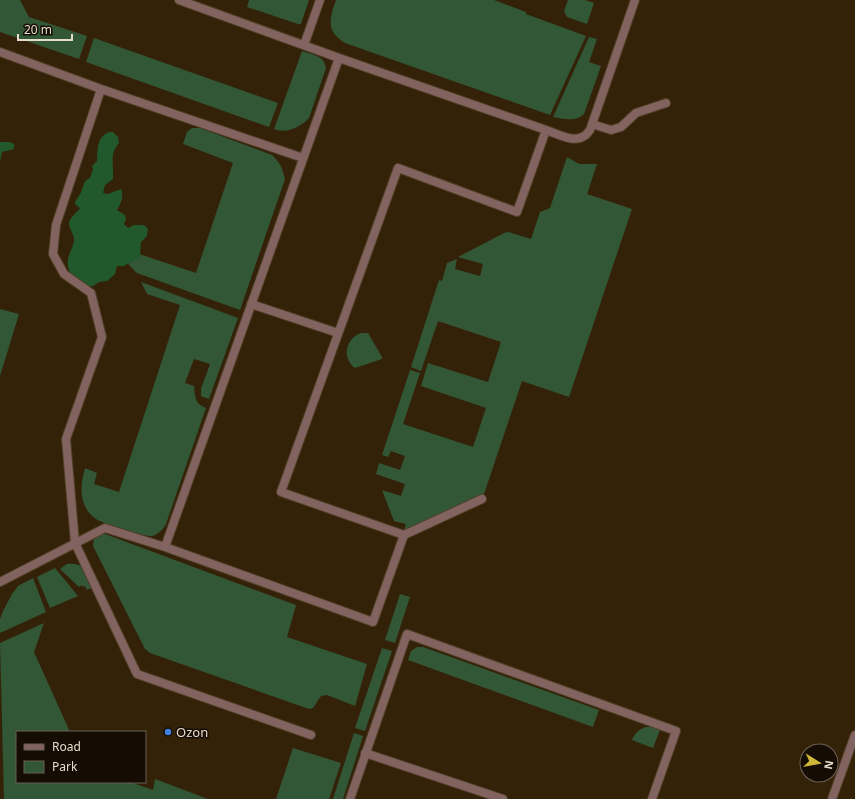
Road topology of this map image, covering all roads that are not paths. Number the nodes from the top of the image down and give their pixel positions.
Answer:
1 (179, 0) edge
2 (320, 0) edge
3 (635, 0) edge
4 (304, 45) junction
5 (0, 52) edge
6 (339, 58) junction
7 (101, 89) junction
8 (666, 102) dead end
9 (592, 124) junction
10 (546, 130) junction
11 (303, 158) junction
12 (251, 304) junction
13 (338, 333) junction
14 (482, 499) dead end
15 (404, 535) junction
16 (75, 543) junction
17 (165, 547) junction
18 (0, 582) edge
19 (311, 735) dead end
20 (855, 736) edge
21 (365, 753) junction
22 (350, 799) edge
23 (503, 799) edge
24 (652, 799) edge
25 (832, 799) edge

1 - 4 street
2 - 4 street
3 - 9 street
4 - 6 street
5 - 7 street
6 - 10 street
6 - 11 street
7 - 11 street
7 - 16 street
8 - 9 street
9 - 10 street
10 - 13 street
11 - 12 street
12 - 13 street
12 - 17 street
13 - 15 street
14 - 15 street
15 - 17 street
16 - 17 street
16 - 18 street
16 - 19 street
20 - 25 street
21 - 22 street
21 - 23 street
21 - 24 street

